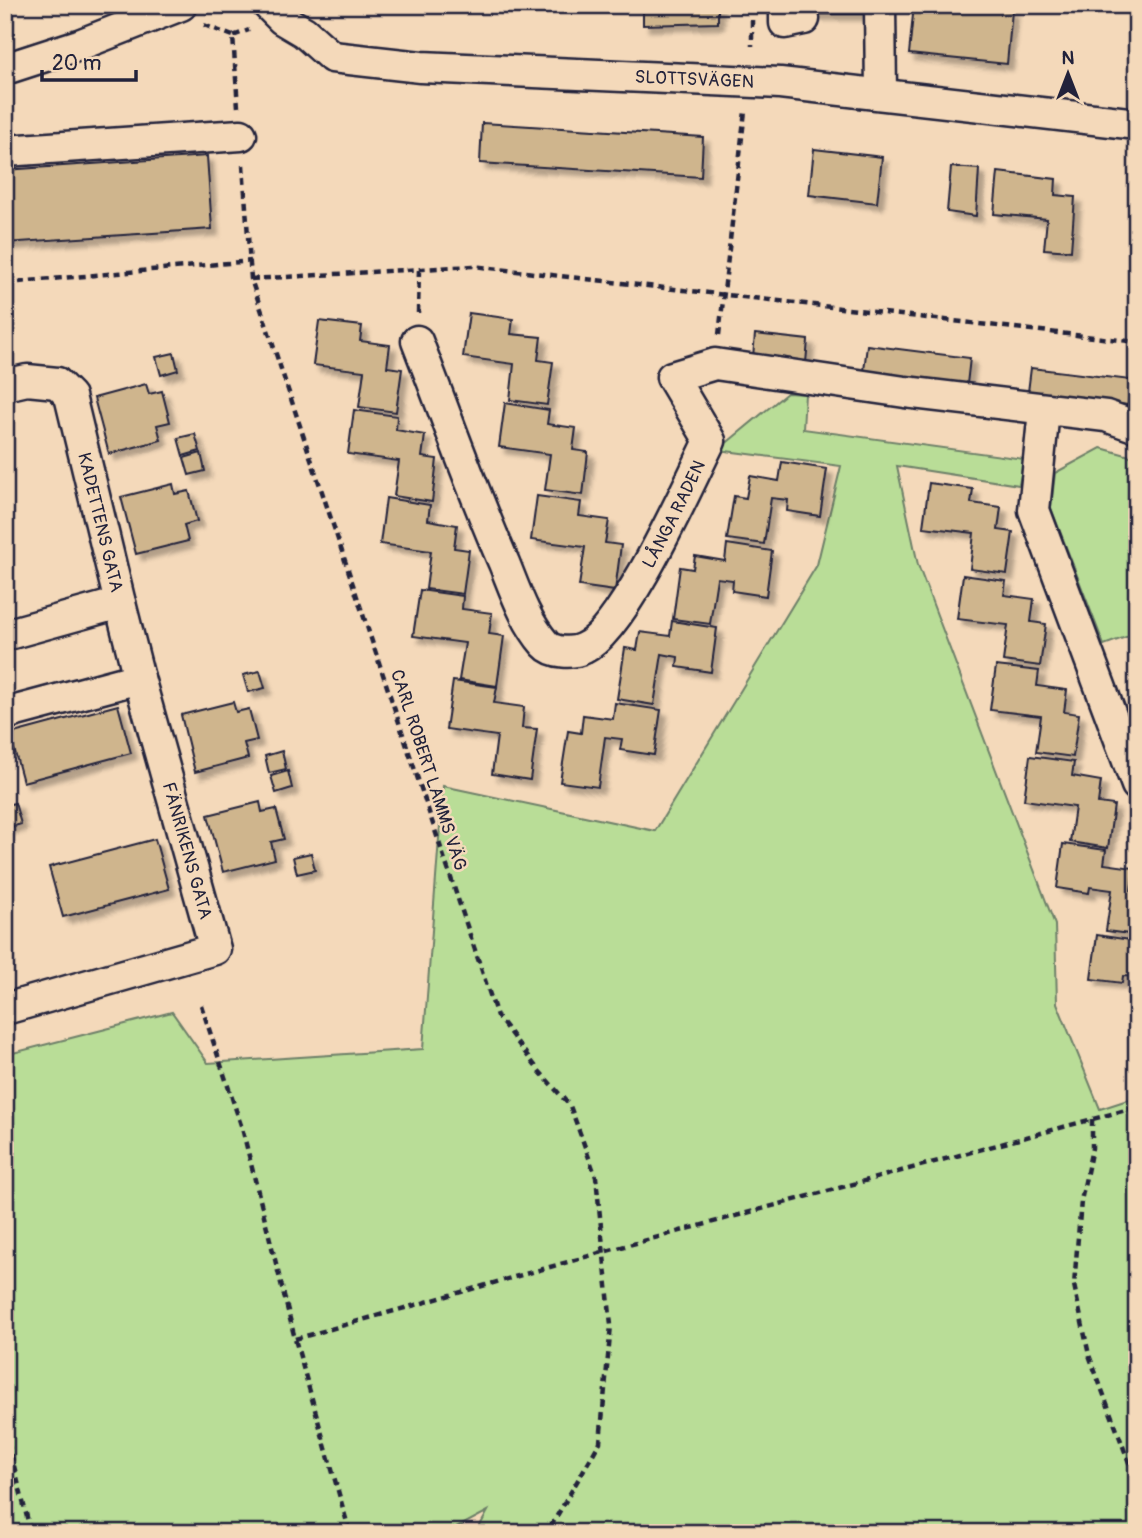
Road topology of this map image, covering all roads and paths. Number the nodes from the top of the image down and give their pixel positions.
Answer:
1 (880, 5) edge
2 (275, 12) edge
3 (191, 14) edge
4 (233, 36) junction
5 (5, 69) edge
6 (881, 94) junction
7 (745, 110) dead end
8 (1137, 124) edge
9 (241, 135) junction
10 (5, 151) edge
11 (251, 261) junction
12 (419, 268) junction
13 (251, 279) junction
14 (7, 283) edge
15 (725, 295) junction
16 (418, 341) joint
17 (1137, 342) edge
18 (716, 363) junction
19 (5, 385) edge
20 (1044, 410) junction
21 (1137, 427) edge
22 (120, 603) junction
23 (5, 635) edge
24 (139, 678) junction
25 (5, 714) edge
26 (1137, 785) edge
27 (201, 1005) dead end
28 (5, 1009) edge
29 (1137, 1107) edge
30 (1092, 1119) junction
31 (603, 1252) junction
32 (295, 1339) junction
33 (6, 1433) edge
34 (1137, 1484) edge
35 (31, 1533) edge
36 (350, 1533) edge
37 (547, 1533) edge

1 - 6 street
2 - 4 path
2 - 6 street, SLOTTSVÄGEN
3 - 4 path
3 - 5 street
4 - 9 path, CARL ROBERT LAMMS VÄG
6 - 8 street, SLOTTSVÄGEN
7 - 15 path
9 - 10 street
9 - 11 path, CARL ROBERT LAMMS VÄG
11 - 13 path, CARL ROBERT LAMMS VÄG
11 - 14 path
12 - 13 path
12 - 15 path
12 - 16 path
13 - 31 path, CARL ROBERT LAMMS VÄG
15 - 17 path
15 - 18 path
16 - 18 street, LÅNGA RADEN
18 - 20 street, LÅNGA RADEN
19 - 22 street, KADETTENS GATA
20 - 21 street, LÅNGA RADEN
20 - 26 street
22 - 23 street, KADETTENS GATA
22 - 24 street
24 - 25 street
24 - 28 street, FÄNRIKENS GATA
27 - 32 path
29 - 30 path
30 - 31 path
30 - 34 path
31 - 32 path
31 - 37 path, CARL ROBERT LAMMS VÄG
32 - 36 path
33 - 35 path

